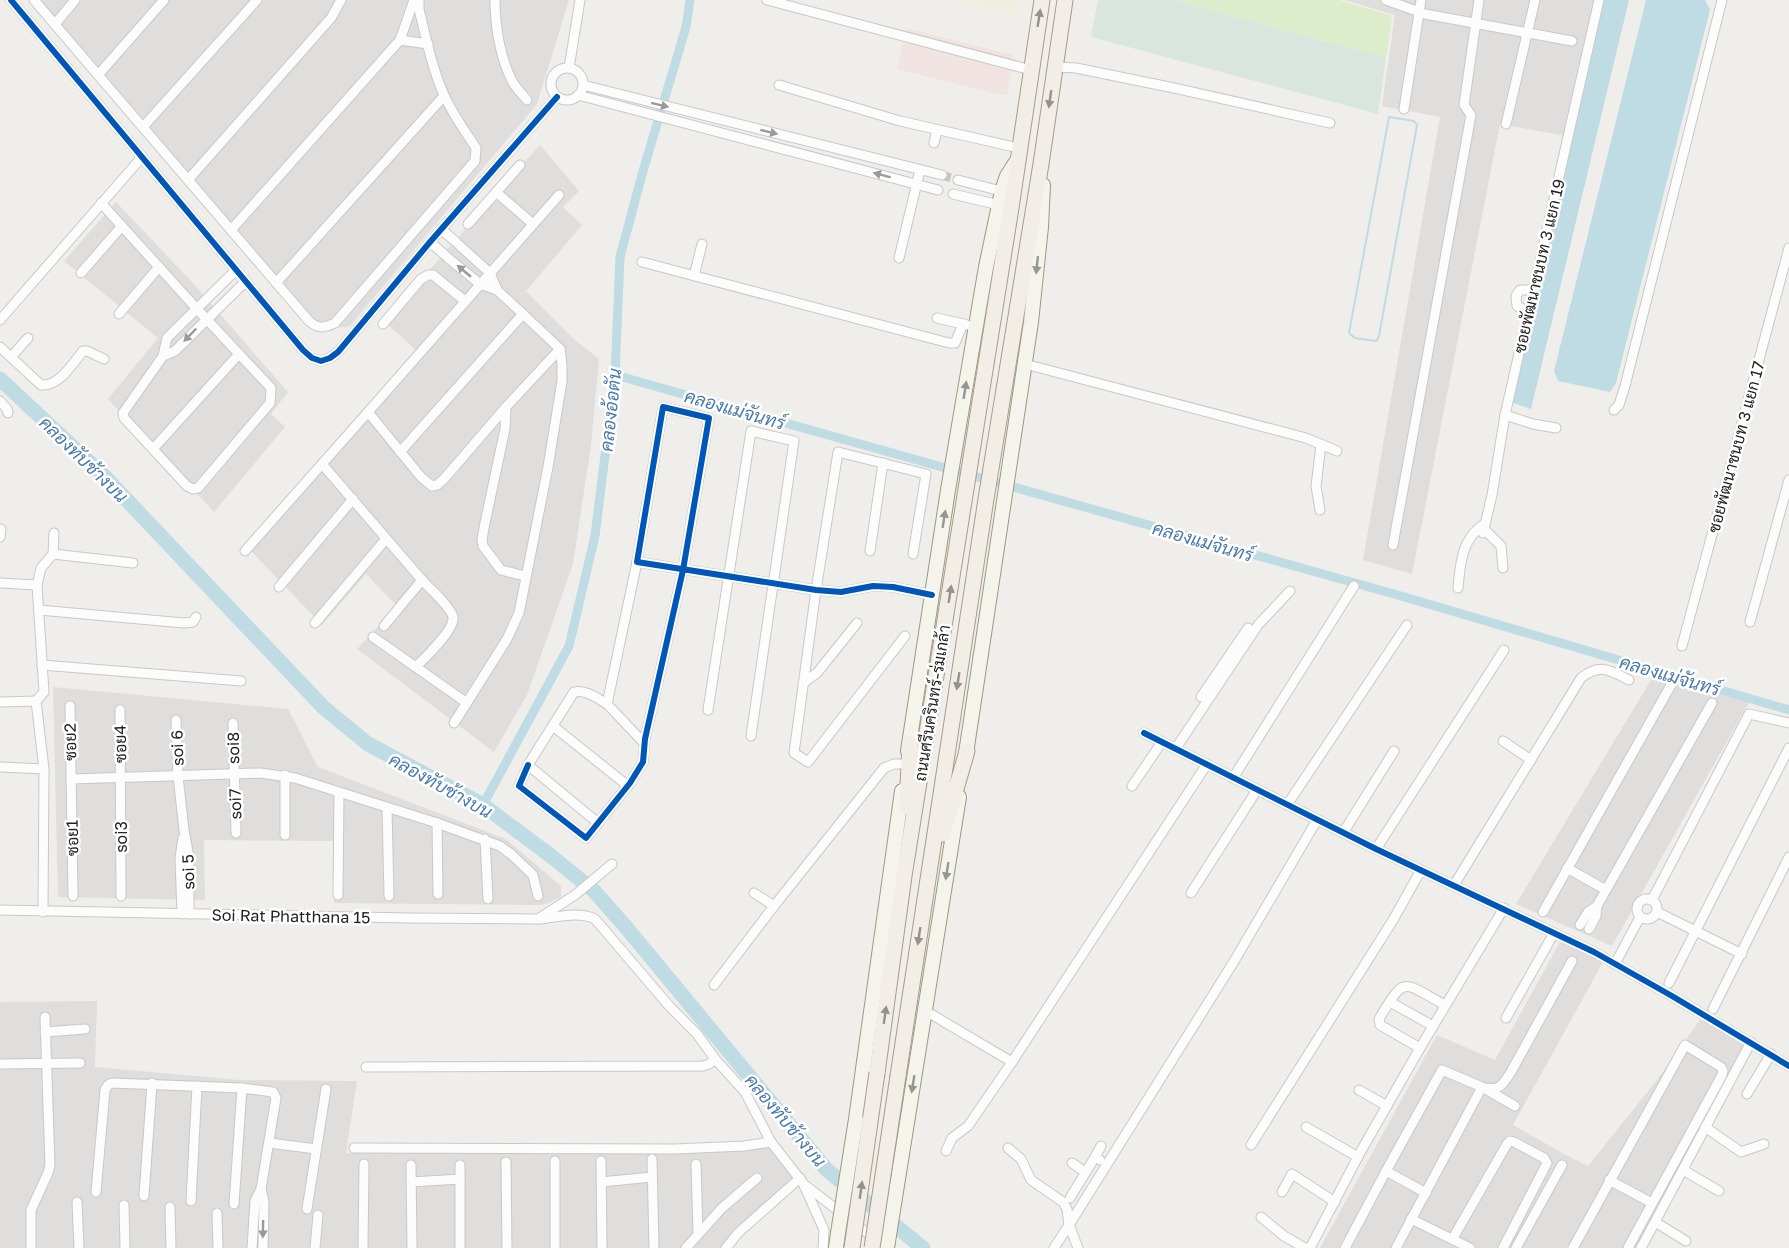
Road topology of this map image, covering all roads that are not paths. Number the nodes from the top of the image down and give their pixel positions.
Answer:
1 (11, 0) edge
2 (34, 0) edge
3 (75, 0) edge
4 (164, 0) edge
5 (257, 0) edge
6 (341, 0) edge
7 (414, 0) edge
8 (419, 0) edge
9 (495, 0) edge
10 (580, 0) edge
11 (767, 0) edge
12 (1042, 0) edge
13 (1065, 0) edge
14 (1386, 0) edge
15 (1421, 0) edge
16 (1479, 0) edge
17 (1535, 0) edge
18 (1599, 0) edge
19 (1722, 0) edge
20 (1419, 11) junction
21 (1475, 23) junction
22 (55, 24) junction
23 (1527, 33) junction
24 (400, 40) junction
25 (1572, 41) dead end
26 (428, 44) junction
27 (1055, 67) junction
28 (569, 68) junction
29 (1031, 70) junction
30 (98, 75) junction
31 (583, 85) junction
32 (779, 86) dead end
33 (578, 95) junction
34 (444, 96) junction
35 (557, 97) junction
36 (527, 100) dead end
37 (1404, 109) dead end
38 (1330, 123) dead end
39 (1506, 124) dead end
40 (143, 127) junction
41 (937, 130) junction
42 (934, 143) dead end
43 (1018, 154) junction
44 (142, 157) junction
45 (1041, 164) junction
46 (520, 165) dead end
47 (920, 170) junction
48 (942, 175) tunnel mouth
49 (188, 180) junction
50 (958, 180) tunnel mouth
51 (917, 185) junction
52 (938, 190) dead end
53 (496, 192) junction
54 (953, 194) dead end
55 (559, 195) dead end
56 (1006, 200) junction
57 (101, 203) junction
58 (468, 224) dead end
59 (533, 224) junction
60 (122, 226) junction
61 (441, 229) junction
62 (231, 230) junction
63 (430, 242) junction
64 (702, 244) dead end
65 (1789, 249) edge
66 (899, 258) dead end
67 (642, 262) dead end
68 (159, 267) junction
69 (236, 270) junction
70 (81, 273) dead end
71 (490, 273) junction
72 (694, 276) junction
73 (1785, 278) edge
74 (246, 281) junction
75 (276, 283) junction
76 (480, 284) junction
77 (1534, 290) junction
78 (497, 291) junction
79 (465, 301) junction
80 (197, 309) junction
81 (1529, 312) junction
82 (119, 314) dead end
83 (523, 314) junction
84 (938, 318) dead end
85 (207, 319) junction
86 (0, 320) edge
87 (383, 324) dead end
88 (969, 326) junction
89 (28, 338) dead end
90 (0, 347) edge
91 (560, 349) junction
92 (239, 354) junction
93 (163, 356) junction
94 (11, 357) junction
95 (104, 359) dead end
96 (1024, 364) junction
97 (0, 401) edge
98 (506, 407) junction
99 (1614, 410) dead end
100 (368, 412) junction
101 (8, 413) dead end
102 (1505, 415) junction
103 (1556, 428) dead end
104 (1321, 445) junction
105 (153, 449) junction
106 (1337, 451) dead end
107 (400, 452) junction
108 (883, 463) junction
109 (322, 464) junction
110 (1789, 480) edge
111 (353, 499) junction
112 (1320, 510) dead end
113 (1484, 528) junction
114 (1, 529) edge
115 (54, 533) dead end
116 (0, 537) edge
117 (386, 539) junction
118 (1392, 545) dead end
119 (245, 551) dead end
120 (870, 551) dead end
121 (53, 554) junction
122 (913, 554) dead end
123 (637, 562) junction
124 (133, 563) dead end
125 (1503, 568) dead end
126 (683, 570) junction
127 (525, 576) junction
128 (729, 577) junction
129 (422, 580) junction
130 (773, 583) junction
131 (0, 584) edge
132 (37, 585) junction
133 (1354, 586) dead end
134 (279, 587) dead end
135 (1458, 588) dead end
136 (816, 590) junction
137 (1290, 591) dead end
138 (932, 595) junction
139 (39, 609) junction
140 (196, 617) dead end
141 (1750, 622) dead end
142 (315, 623) dead end
143 (856, 623) dead end
144 (1407, 625) dead end
145 (384, 626) dead end
146 (1248, 628) dead end
147 (905, 636) dead end
148 (373, 637) dead end
149 (1682, 646) dead end
150 (1503, 650) dead end
151 (42, 665) junction
152 (416, 667) junction
153 (1629, 680) dead end
154 (241, 681) dead end
155 (803, 683) junction
156 (1671, 685) dead end
157 (1211, 689) junction
158 (1201, 697) dead end
159 (36, 701) junction
160 (0, 702) edge
161 (467, 703) junction
162 (1712, 703) dead end
163 (607, 704) junction
164 (70, 705) dead end
165 (120, 710) dead end
166 (708, 710) dead end
167 (176, 720) dead end
168 (233, 723) dead end
169 (454, 723) dead end
170 (1789, 723) edge
171 (553, 726) junction
172 (1144, 733) dead end
173 (751, 736) dead end
174 (1503, 741) dead end
175 (1162, 742) junction
176 (645, 743) junction
177 (910, 743) junction
178 (1789, 747) edge
179 (1176, 748) junction
180 (967, 751) junction
181 (1395, 751) dead end
182 (1531, 760) junction
183 (906, 764) junction
184 (1207, 764) junction
185 (528, 765) junction
186 (0, 766) edge
187 (44, 768) junction
188 (234, 774) junction
189 (285, 775) junction
190 (178, 776) junction
191 (121, 778) junction
192 (1233, 778) junction
193 (71, 779) junction
194 (628, 786) junction
195 (1132, 786) dead end
196 (1257, 790) junction
197 (339, 793) junction
198 (1287, 805) junction
199 (387, 808) junction
200 (1317, 820) junction
201 (437, 823) junction
202 (598, 823) junction
203 (236, 833) dead end
204 (1343, 833) junction
205 (285, 835) dead end
206 (485, 839) junction
207 (1376, 849) junction
208 (1789, 857) edge
209 (612, 864) dead end
210 (1567, 868) junction
211 (1421, 870) junction
212 (904, 876) junction
213 (1454, 885) junction
214 (1606, 890) junction
215 (754, 892) dead end
216 (1191, 893) dead end
217 (438, 894) dead end
218 (338, 895) dead end
219 (73, 896) dead end
220 (121, 896) dead end
221 (389, 896) dead end
222 (925, 896) junction
223 (538, 897) dead end
224 (488, 899) dead end
225 (1652, 900) junction
226 (774, 906) junction
227 (1504, 908) junction
228 (0, 910) edge
229 (43, 912) junction
230 (1543, 912) dead end
231 (1657, 912) junction
232 (185, 914) junction
233 (1640, 917) junction
234 (537, 919) junction
235 (1695, 931) junction
236 (1554, 933) junction
237 (1580, 935) junction
238 (1742, 954) junction
239 (1572, 961) dead end
240 (1615, 964) junction
241 (1669, 982) dead end
242 (714, 986) dead end
243 (1390, 1002) junction
244 (1445, 1005) junction
245 (1713, 1009) dead end
246 (924, 1010) junction
247 (45, 1017) dead end
248 (1506, 1018) dead end
249 (1433, 1026) junction
250 (85, 1029) dead end
251 (45, 1032) junction
252 (1751, 1042) junction
253 (1420, 1048) junction
254 (1771, 1054) junction
255 (715, 1059) junction
256 (1012, 1062) junction
257 (46, 1063) junction
258 (80, 1063) dead end
259 (0, 1064) edge
260 (1789, 1066) edge
261 (366, 1067) dead end
262 (152, 1083) junction
263 (197, 1086) junction
264 (1482, 1087) junction
265 (242, 1088) junction
266 (326, 1089) dead end
267 (1359, 1090) dead end
268 (1747, 1094) dead end
269 (1387, 1106) junction
270 (1515, 1106) dead end
271 (1306, 1127) dead end
272 (1705, 1127) junction
273 (771, 1142) junction
274 (270, 1143) junction
275 (1251, 1144) dead end
276 (1764, 1144) dead end
277 (1101, 1146) dead end
278 (354, 1148) dead end
279 (1008, 1148) dead end
280 (316, 1149) junction
281 (946, 1151) dead end
282 (1095, 1157) junction
283 (1358, 1157) junction
284 (652, 1159) dead end
285 (555, 1161) dead end
286 (601, 1161) dead end
287 (506, 1162) dead end
288 (1072, 1163) dead end
289 (364, 1164) dead end
290 (411, 1164) dead end
291 (696, 1164) dead end
292 (1107, 1164) junction
293 (460, 1165) dead end
294 (1562, 1165) dead end
295 (1683, 1170) junction
296 (1386, 1171) junction
297 (1085, 1172) junction
298 (652, 1178) junction
299 (758, 1178) dead end
300 (460, 1179) junction
301 (1609, 1180) junction
302 (802, 1181) junction
303 (411, 1182) junction
304 (601, 1182) junction
305 (261, 1190) junction
306 (1719, 1191) dead end
307 (96, 1192) dead end
308 (1282, 1192) dead end
309 (1426, 1193) junction
310 (144, 1196) dead end
311 (1070, 1198) dead end
312 (191, 1201) dead end
313 (77, 1202) dead end
314 (1335, 1202) junction
315 (1652, 1203) junction
316 (124, 1204) dead end
317 (234, 1204) dead end
318 (170, 1207) dead end
319 (307, 1209) dead end
320 (217, 1213) dead end
321 (318, 1215) dead end
322 (1261, 1217) dead end
323 (1412, 1219) junction
324 (1655, 1222) junction
325 (1069, 1224) junction
326 (698, 1234) junction
327 (1453, 1238) junction
328 (1686, 1240) dead end
329 (31, 1248) edge
330 (78, 1248) edge
331 (125, 1248) edge
332 (171, 1248) edge
333 (218, 1248) edge
334 (252, 1248) edge
335 (263, 1248) edge
336 (315, 1248) edge
337 (363, 1248) edge
338 (412, 1248) edge
339 (460, 1248) edge
340 (507, 1248) edge
341 (555, 1248) edge
342 (602, 1248) edge
343 (654, 1248) edge
344 (686, 1248) edge
345 (726, 1248) edge
346 (823, 1248) edge
347 (836, 1248) edge
348 (852, 1248) edge
349 (872, 1248) edge
350 (887, 1248) edge
351 (1054, 1248) edge
352 (1078, 1248) edge
353 (1305, 1248) edge
354 (1310, 1248) edge
355 (1345, 1248) edge
356 (1396, 1248) edge
357 (1470, 1248) edge
358 (1503, 1248) edge
359 (1516, 1248) edge
360 (1573, 1248) edge
361 (1628, 1248) edge
362 (1641, 1248) edge

1 - 44 street
2 - 22 street
3 - 22 street
4 - 30 street
5 - 40 street
6 - 49 street
7 - 24 street
8 - 26 street
9 - 36 street
10 - 28 street
11 - 29 street
29 -> 12 main road, ถนนศรีนครินทร์-ร่มเกล้า
13 - 27 main road, ถนนศรีนครินทร์-ร่มเกล้า
14 - 20 street
15 - 20 street
16 - 21 street
17 - 23 street
18 - 77 street, ซอยพัฒนาชนบท 3 แยก 19
19 - 99 street
20 - 21 street
20 - 37 street
21 - 23 street
21 - 118 street
22 - 30 street
23 - 25 street
23 - 39 street
24 - 26 street
24 - 62 street
26 - 34 street
27 - 38 street
27 -> 45 main road, ถนนศรีนครินทร์-ร่มเกล้า
28 - 31 street
28 - 35 street
29 - 43 main road, ถนนศรีนครินทร์-ร่มเกล้า
30 - 40 street
31 - 33 street
31 -> 47 street
32 - 41 street
33 - 35 street
51 -> 33 street
34 - 75 street
34 - 75 street
35 - 61 street
40 - 49 street
41 - 42 street
41 - 43 street
43 - 56 main road, ถนนศรีนครินทร์-ร่มเกล้า
44 - 57 street
44 - 69 street
45 -> 96 main road, ถนนศรีนครินทร์-ร่มเกล้า
45 -> 222 main road, ถนนศรีนครินทร์-ร่มเกล้า
46 - 53 street
47 - 48 street
47 - 51 street
49 - 62 street
50 - 56 street
51 - 52 street
51 - 66 street
53 - 58 street
53 - 59 street
54 - 56 street
55 - 59 street
56 - 88 main road, ถนนศรีนครินทร์-ร่มเกล้า
212 -> 56 main road, ถนนศรีนครินทร์-ร่มเกล้า
57 - 60 street
57 - 86 street
59 - 71 street
60 - 68 street
60 - 70 street
61 - 63 street
61 - 71 street
62 - 75 street
63 - 74 street
76 -> 63 street
64 - 72 street
65 - 73 street, ซอยพัฒนาชนบท 3 แยก 17
67 - 72 street
68 - 80 street
68 - 82 street
69 - 74 street
69 - 80 street
71 - 76 street
71 - 78 street
72 - 88 street
73 - 149 street, ซอยพัฒนาชนบท 3 แยก 17
74 - 85 street
76 - 78 street
76 - 79 street
77 - 81 street, ซอยพัฒนาชนบท 3 แยก 19
77 - 81 street
78 - 83 street
79 - 87 street
79 - 100 street
80 - 85 street
80 - 93 street
81 - 102 street, ซอยพัฒนาชนบท 3 แยก 19
83 - 91 street
83 - 107 street
84 - 88 street
85 - 92 street
85 -> 93 street
138 -> 88 main road, ถนนศรีนครินทร์-ร่มเกล้า
89 - 94 street
90 - 94 street
91 - 98 street
91 - 127 street
92 - 105 street
92 - 105 street
93 - 105 street
94 - 95 street
96 - 104 street
96 - 180 main road, ถนนศรีนครินทร์-ร่มเกล้า
97 - 101 street
98 - 107 street
98 - 127 street
100 - 107 street
100 - 109 street
102 - 103 street
102 - 113 street, ซอยพัฒนาชนบท 3 แยก 19
104 - 106 street
104 - 112 street
108 - 120 street
108 - 122 street
108 - 136 street
109 - 111 street
109 - 119 street
110 - 141 street
111 - 117 street
111 - 134 street
113 - 125 street
113 - 135 street
114 - 116 street
115 - 121 street
117 - 129 street
117 - 142 street
121 - 124 street
121 - 132 street
123 - 126 street
123 - 126 street
123 - 163 street
126 - 128 street
126 - 176 street
127 - 161 street
128 - 130 street
128 - 130 street
128 - 166 street
129 - 145 street
129 - 152 street
130 - 136 street
130 - 173 street
131 - 132 street
132 - 139 street
133 - 192 street
136 - 138 street
136 - 155 street
137 - 157 street
138 - 177 main road, ถนนศรีนครินทร์-ร่มเกล้า
139 - 140 street
139 - 151 street
143 - 155 street
144 - 198 street
146 - 157 street
147 - 155 street
148 - 152 street
150 - 207 street
151 - 154 street
151 - 159 street
152 - 161 street
153 - 182 street
156 - 210 street
157 - 158 street
157 - 179 street
159 - 160 street
159 - 187 street
161 - 169 street
162 - 214 street
163 - 171 street
163 - 176 street
164 - 193 street, ซอย2
165 - 191 street, ซอย4
167 - 190 street, soi 6
168 - 188 street, soi8
170 - 225 street
171 - 185 street
171 - 194 street
172 - 175 street
174 - 182 street
175 - 179 street
175 - 195 street
176 - 194 street
177 - 183 main road, ถนนศรีนครินทร์-ร่มเกล้า
177 - 212 main road
178 - 235 street
179 - 184 street
180 - 222 main road
180 -> 246 main road, ถนนศรีนครินทร์-ร่มเกล้า
181 - 204 street
182 - 213 street
183 - 226 street
183 - 347 main road, ถนนศรีนครินทร์-ร่มเกล้า, bridge
184 - 192 street
184 - 256 street
185 - 202 street
185 - 202 street
186 - 187 street
187 - 229 street
188 - 189 street
188 - 190 street
188 - 203 street, soi7
189 - 197 street
189 - 205 street
190 - 191 street
190 - 232 street, soi 5
191 - 193 street
191 - 220 street, soi3
192 - 196 street
193 - 219 street, ซอย1
194 - 202 street
196 - 198 street
196 - 216 street
197 - 199 street
197 - 218 street
198 - 200 street
199 - 201 street
199 - 221 street
200 - 204 street
200 - 292 street
201 - 206 street
201 - 217 street
204 - 207 street
206 - 223 street
206 - 224 street
207 - 211 street
208 - 238 street
209 - 234 street
210 - 214 street
210 - 230 street
211 - 213 street
211 - 275 street
348 -> 212 main road, ถนนศรีนครินทร์-ร่มเกล้า, bridge
213 - 227 street
214 - 237 street
215 - 226 street
222 -> 349 main road, ถนนศรีนครินทร์-ร่มเกล้า, bridge
225 - 231 street
225 - 233 street
226 - 242 street
227 - 236 street
227 - 244 street
228 - 229 street, Soi Rat Phatthana 15
229 - 232 street, Soi Rat Phatthana 15
231 - 233 street
231 - 235 street
232 - 234 street, Soi Rat Phatthana 15
233 - 240 street
234 - 255 street, Soi Rat Phatthana 15
235 - 238 street
235 - 241 street
236 - 237 street
236 - 248 street
237 - 240 street
238 - 245 street
239 - 264 street
240 - 252 street
243 - 244 street
243 - 249 street
243 - 253 street
244 - 249 street
246 - 256 street
246 -> 350 main road, ถนนศรีนครินทร์-ร่มเกล้า
247 - 251 street
249 - 253 street
250 - 251 street
251 - 257 street
252 - 254 street
252 - 272 street
253 - 269 street
254 - 260 street
254 - 268 street
255 - 261 street
255 - 273 street, Soi Rat Phatthana 15
256 - 281 street
257 - 258 street
257 - 259 street
257 - 329 street
262 - 263 street
262 - 307 street
262 - 310 street
263 - 265 street
263 - 312 street
264 - 270 street
264 - 296 street
264 - 309 street
265 - 274 street
265 - 317 street
266 - 280 street
267 - 269 street
269 - 283 street
271 - 283 street
272 - 276 street
272 - 295 street
273 - 278 street
273 - 302 street, Soi Rat Phatthana 15
274 - 280 street
274 - 305 street
277 - 282 street
279 - 325 street
280 - 319 street
282 - 292 street
282 - 297 street
283 - 314 street
284 - 298 street
285 - 341 street
286 - 304 street
287 - 340 street
288 - 297 street
289 - 337 street
290 - 303 street
291 - 326 street
292 - 325 street
293 - 300 street
294 - 359 street
295 - 306 street
295 - 324 street
296 - 309 street
296 - 355 street
297 - 311 street
298 - 304 street
298 - 343 street
299 - 326 street
300 - 303 street
300 - 339 street
301 - 315 street
301 - 315 street
301 - 360 street
302 - 345 street
302 - 346 street
302 - 350 street
303 - 338 street
304 - 342 street
305 - 334 street
305 -> 335 street
308 - 314 street
309 - 323 street
313 - 330 street
314 - 354 street
315 - 361 street
316 - 331 street
318 - 332 street
320 - 333 street
321 - 336 street
322 - 353 street
323 - 327 street
323 - 356 street
324 - 328 street
324 - 362 street
325 - 351 street
325 - 352 street
326 - 344 street
327 - 357 street
327 - 358 street

